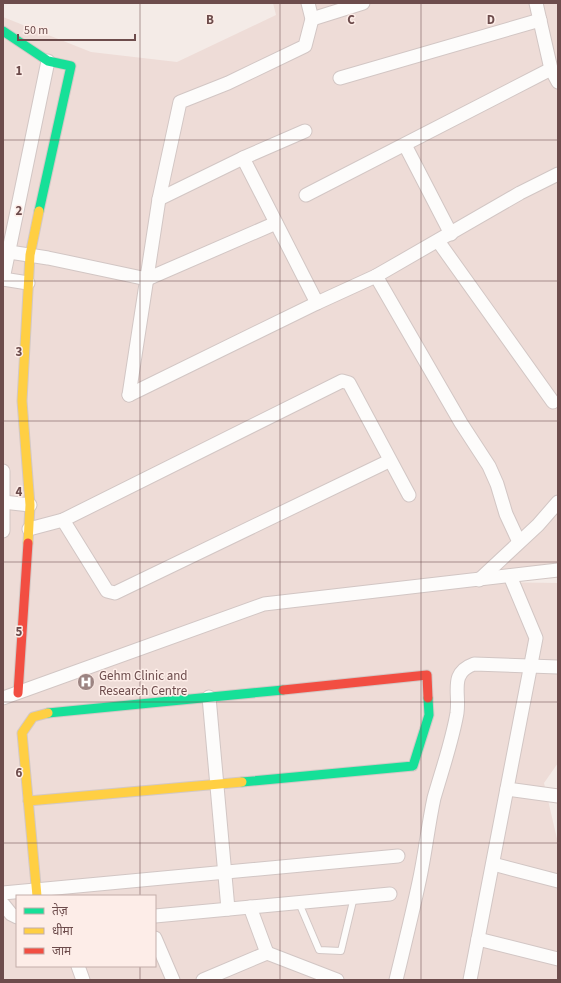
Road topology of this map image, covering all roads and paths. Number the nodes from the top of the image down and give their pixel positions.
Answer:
1 (308, 3) edge
2 (363, 3) edge
3 (536, 3) edge
4 (312, 19) junction
5 (540, 20) junction
6 (3, 31) edge
7 (48, 61) junction
8 (553, 61) edge
9 (340, 78) dead end
10 (558, 82) edge
11 (305, 131) dead end
12 (405, 145) junction
13 (243, 158) junction
14 (558, 174) edge
15 (306, 195) dead end
16 (158, 199) junction
17 (276, 223) junction
18 (451, 234) junction
19 (438, 241) junction
20 (5, 251) edge
21 (30, 255) junction
22 (376, 276) junction
23 (3, 279) edge
24 (147, 279) junction
25 (28, 283) junction
26 (317, 303) junction
27 (553, 402) dead end
28 (389, 461) junction
29 (3, 471) edge
30 (409, 495) dead end
31 (3, 502) edge
32 (558, 502) edge
33 (30, 505) junction
34 (63, 520) junction
35 (28, 529) junction
36 (3, 531) edge
37 (519, 542) junction
38 (558, 570) edge
39 (510, 576) junction
40 (479, 580) junction
41 (531, 665) junction
42 (558, 667) edge
43 (18, 692) junction
44 (209, 697) junction
45 (3, 698) edge
46 (217, 784) junction
47 (507, 789) junction
48 (558, 796) edge
49 (28, 801) junction
50 (398, 856) dead end
51 (493, 864) junction
52 (225, 872) junction
53 (558, 881) edge
54 (37, 892) edge
55 (3, 893) edge
56 (390, 894) dead end
57 (354, 897) junction
58 (299, 902) junction
59 (3, 904) edge
60 (250, 907) junction
61 (228, 909) junction
62 (16, 916) edge
63 (156, 916) edge
64 (478, 939) junction
65 (156, 940) edge
66 (267, 953) junction
67 (558, 958) edge
68 (78, 967) edge
69 (82, 980) edge
70 (173, 980) edge
71 (203, 980) edge
72 (337, 980) edge
73 (396, 980) edge
74 (470, 980) edge

1 - 4 street
2 - 4 street
3 - 5 street
4 - 16 street
5 - 8 street
5 - 9 street
6 - 7 street
7 - 20 street
7 - 21 street
8 - 10 street
8 - 12 street
11 - 13 street
12 - 15 street
12 - 18 street
13 - 16 street
13 - 17 street
14 - 18 street
16 - 24 street
17 - 24 street
17 - 26 street
18 - 19 street
19 - 22 street
19 - 27 street
20 - 21 street
20 - 23 street
21 - 24 street
21 - 25 street
22 - 26 street
22 - 37 street
23 - 25 street
24 - 26 street
25 - 33 street
28 - 30 street
28 - 34 street
28 - 34 street
29 - 31 street
31 - 33 street
31 - 36 street
32 - 37 street
33 - 35 street
34 - 35 street
35 - 43 street
37 - 40 street
38 - 39 street
39 - 40 street
39 - 41 street
40 - 43 street
41 - 42 street
41 - 47 street
41 - 73 street
43 - 45 street
44 - 46 street
44 - 46 street
44 - 49 street
46 - 49 street
46 - 52 street
47 - 48 street
47 - 51 street
49 - 54 street
50 - 52 street
51 - 53 street
51 - 64 street
52 - 54 street
52 - 61 street
54 - 55 street
56 - 57 street
57 - 58 street
57 - 58 lane
58 - 60 street
59 - 62 street
60 - 61 street
60 - 66 street
61 - 63 street
64 - 67 street
64 - 74 street
65 - 70 street
66 - 71 street
66 - 72 street
68 - 69 street

